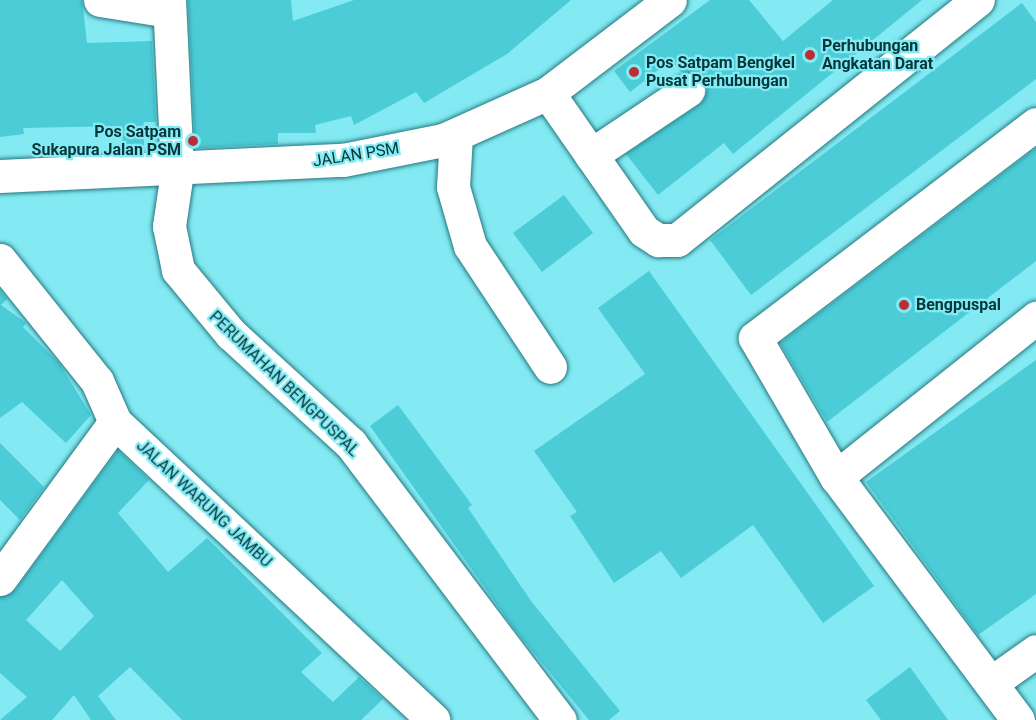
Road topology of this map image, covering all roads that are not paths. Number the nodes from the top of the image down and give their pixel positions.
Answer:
1 (100, 0) edge
2 (670, 0) edge
3 (978, 0) edge
4 (169, 5) edge
5 (688, 90) dead end
6 (548, 93) junction
7 (1036, 124) edge
8 (456, 135) junction
9 (591, 155) junction
10 (177, 172) junction
11 (0, 176) edge
12 (0, 260) edge
13 (1036, 318) edge
14 (550, 367) dead end
15 (115, 422) junction
16 (836, 477) junction
17 (0, 579) edge
18 (1036, 651) edge
19 (991, 683) junction
20 (433, 720) edge
21 (560, 720) edge
22 (1018, 720) edge

1 - 4 street
2 - 6 street, JALAN PSM
3 - 9 street
4 - 10 street, PERUMAHAN BENGPUSPAL
5 - 9 street
6 - 8 street, JALAN PSM
6 - 9 street
7 - 16 street
8 - 10 street, JALAN PSM
8 - 14 street
10 - 11 street, JALAN PSM
10 - 21 street, PERUMAHAN BENGPUSPAL
12 - 15 street
13 - 16 street
15 - 17 street
15 - 20 street, JALAN WARUNG JAMBU
16 - 19 street
18 - 19 street
19 - 22 street

